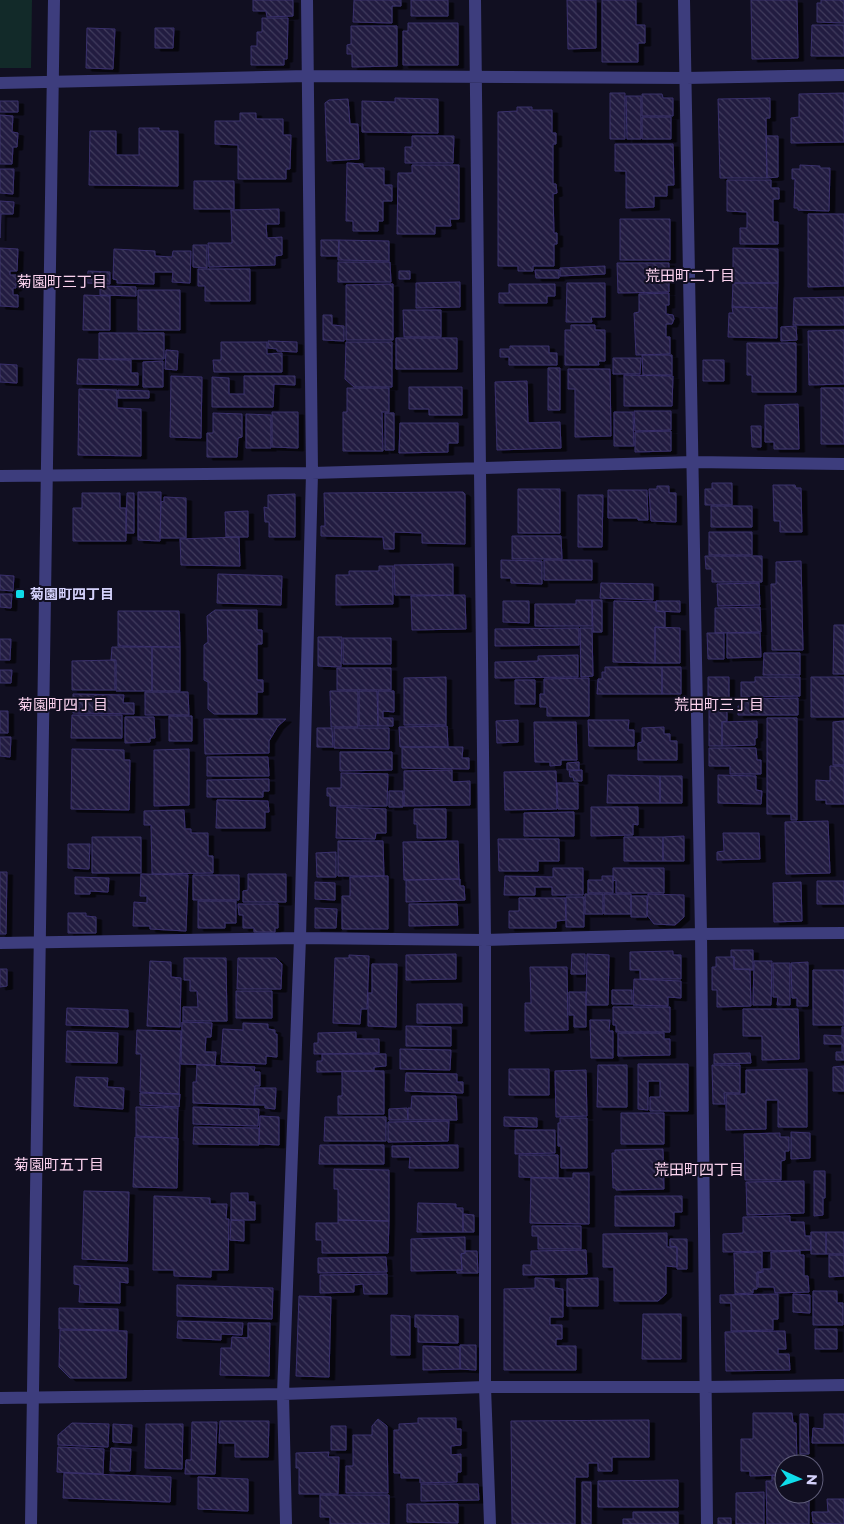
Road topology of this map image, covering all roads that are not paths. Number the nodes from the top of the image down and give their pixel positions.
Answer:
1 (54, 0) edge
2 (307, 0) edge
3 (475, 0) edge
4 (684, 0) edge
5 (844, 75) edge
6 (307, 76) junction
7 (476, 76) junction
8 (686, 78) junction
9 (0, 83) edge
10 (53, 83) junction
11 (694, 462) junction
12 (844, 464) edge
13 (480, 468) junction
14 (312, 473) junction
15 (0, 476) edge
16 (46, 476) junction
17 (844, 933) edge
18 (701, 934) junction
19 (300, 938) junction
20 (485, 940) junction
21 (38, 942) junction
22 (0, 943) edge
23 (844, 1385) edge
24 (485, 1387) junction
25 (706, 1387) junction
26 (283, 1394) junction
27 (0, 1398) edge
28 (32, 1398) junction
29 (31, 1524) edge
30 (286, 1524) edge
31 (490, 1524) edge
32 (707, 1524) edge

1 - 10 street
2 - 6 street
3 - 7 street
4 - 8 street
5 - 8 street
6 - 7 street
6 - 10 street
6 - 14 street
7 - 8 street
7 - 13 street
8 - 11 street
9 - 10 street
10 - 16 street
11 - 12 street
11 - 13 street
11 - 18 street
13 - 14 street
13 - 20 street
14 - 16 street
14 - 19 street
15 - 16 street
16 - 21 street
17 - 18 street
18 - 20 street
18 - 25 street
19 - 20 street
19 - 21 street
19 - 26 street
20 - 24 street
21 - 22 street
21 - 28 street
23 - 25 street
24 - 25 street
24 - 26 street
24 - 31 street
25 - 32 street
26 - 28 street
26 - 30 street
27 - 28 street
28 - 29 street

